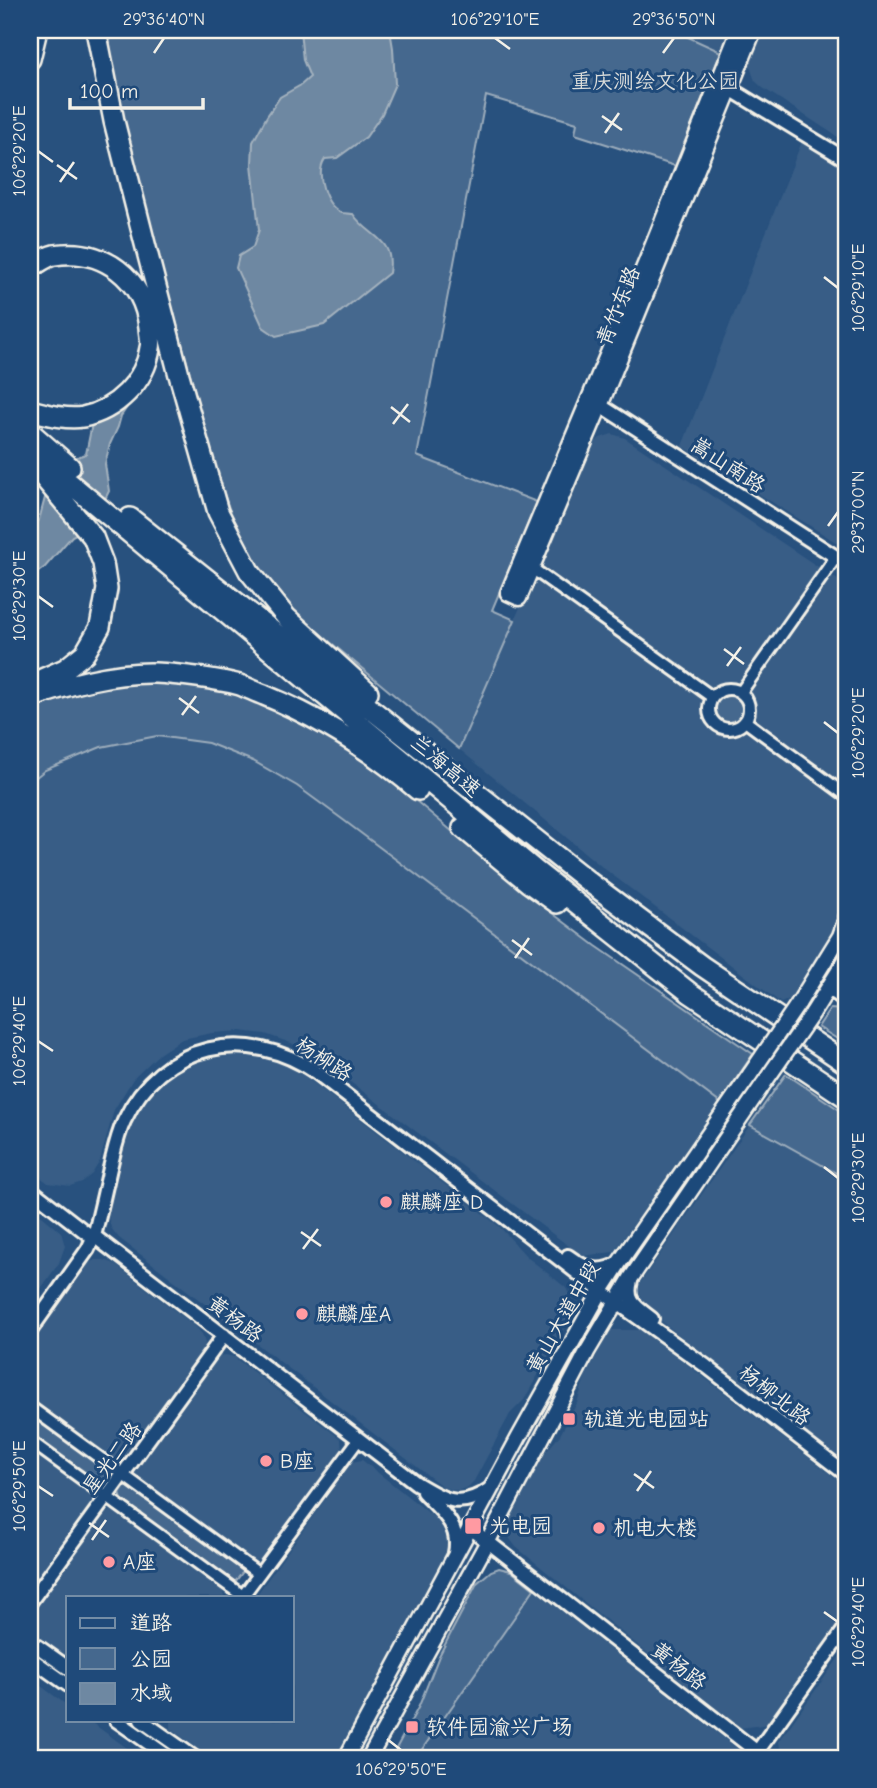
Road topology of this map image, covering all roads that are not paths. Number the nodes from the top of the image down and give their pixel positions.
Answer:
1 (37, 30) edge
2 (96, 30) edge
3 (739, 30) edge
4 (754, 30) edge
5 (30, 59) edge
6 (724, 85) junction
7 (847, 160) edge
8 (30, 268) edge
9 (595, 402) junction
10 (30, 410) edge
11 (30, 432) edge
12 (30, 450) edge
13 (30, 460) edge
14 (842, 561) edge
15 (526, 564) junction
16 (513, 595) dead end
17 (222, 600) junction
18 (30, 681) edge
19 (741, 692) junction
20 (712, 697) junction
21 (30, 698) edge
22 (745, 721) junction
23 (847, 796) edge
24 (498, 811) junction
25 (847, 916) edge
26 (847, 958) edge
27 (829, 989) junction
28 (690, 993) junction
29 (847, 1001) edge
30 (847, 1064) edge
31 (847, 1098) edge
32 (30, 1182) edge
33 (30, 1189) edge
34 (91, 1232) junction
35 (619, 1263) junction
36 (631, 1278) junction
37 (601, 1291) junction
38 (616, 1302) junction
39 (30, 1319) edge
40 (30, 1331) edge
41 (224, 1335) junction
42 (679, 1346) junction
43 (30, 1407) edge
44 (359, 1439) junction
45 (30, 1441) edge
46 (123, 1475) junction
47 (847, 1475) edge
48 (416, 1483) junction
49 (490, 1489) junction
50 (107, 1496) junction
51 (470, 1527) junction
52 (488, 1541) junction
53 (454, 1556) junction
54 (259, 1574) junction
55 (242, 1596) edge
56 (244, 1596) edge
57 (30, 1602) edge
58 (847, 1626) edge
59 (30, 1641) edge
60 (30, 1658) edge
61 (66, 1667) edge
62 (66, 1684) edge
63 (119, 1722) edge
64 (148, 1722) edge
65 (761, 1755) edge
66 (170, 1758) edge
67 (195, 1758) edge
68 (346, 1758) edge
69 (369, 1758) edge

1 - 5 highway
2 - 24 highway
3 - 6 main road, 青竹东路
4 - 6 main road, 青竹东路
6 - 7 street
6 - 9 main road, 青竹东路
8 - 10 highway
9 - 14 street, 嵩山南路
9 - 15 main road, 青竹东路
11 - 17 highway
12 - 17 highway, 兰海高速
13 - 18 highway
14 - 19 street
15 - 16 main road, 青竹东路
15 - 20 street
17 - 24 highway
17 - 28 highway, 兰海高速
19 - 20 street
19 - 22 street
20 - 22 street
21 - 28 highway
22 - 23 street
24 - 30 highway, 兰海高速
25 - 35 main road, 黄山大道中段, bridge
26 - 27 main road, 黄山大道中段
27 - 29 street
27 - 36 main road, 黄山大道中段, bridge
28 - 31 highway, 兰海高速
32 - 34 street
33 - 34 street, 黄杨路
34 - 35 street, 杨柳路
34 - 37 street, 杨柳路
34 - 39 street, 杨柳路
34 - 40 street, 杨柳路
34 - 41 street, 黄杨路
35 - 37 main road, 黄山大道中段
36 - 38 main road, 黄山大道中段
36 - 42 street
37 - 38 street, 杨柳路
37 - 49 main road, 黄山大道中段
38 - 42 street, 杨柳路
38 - 52 main road, 黄山大道中段
41 - 44 street, 黄杨路
41 - 46 street, 星光二路
42 - 47 street, 杨柳北路
43 - 46 street
44 - 48 street, 黄杨路
44 - 54 street
45 - 50 street
46 - 50 street, 星光二路
46 - 54 street
48 - 49 street
48 - 53 street
49 - 51 main road, 黄山大道中段
50 - 55 street
50 - 57 street, 星光二路
51 - 52 street, 黄杨路
51 - 53 main road, 黄山大道中段
52 - 65 street, 黄杨路
52 - 69 main road, 黄山大道中段
53 - 68 main road, 黄山大道中段
54 - 56 street
58 - 65 street
59 - 61 street
60 - 62 street
63 - 66 street
64 - 67 street

